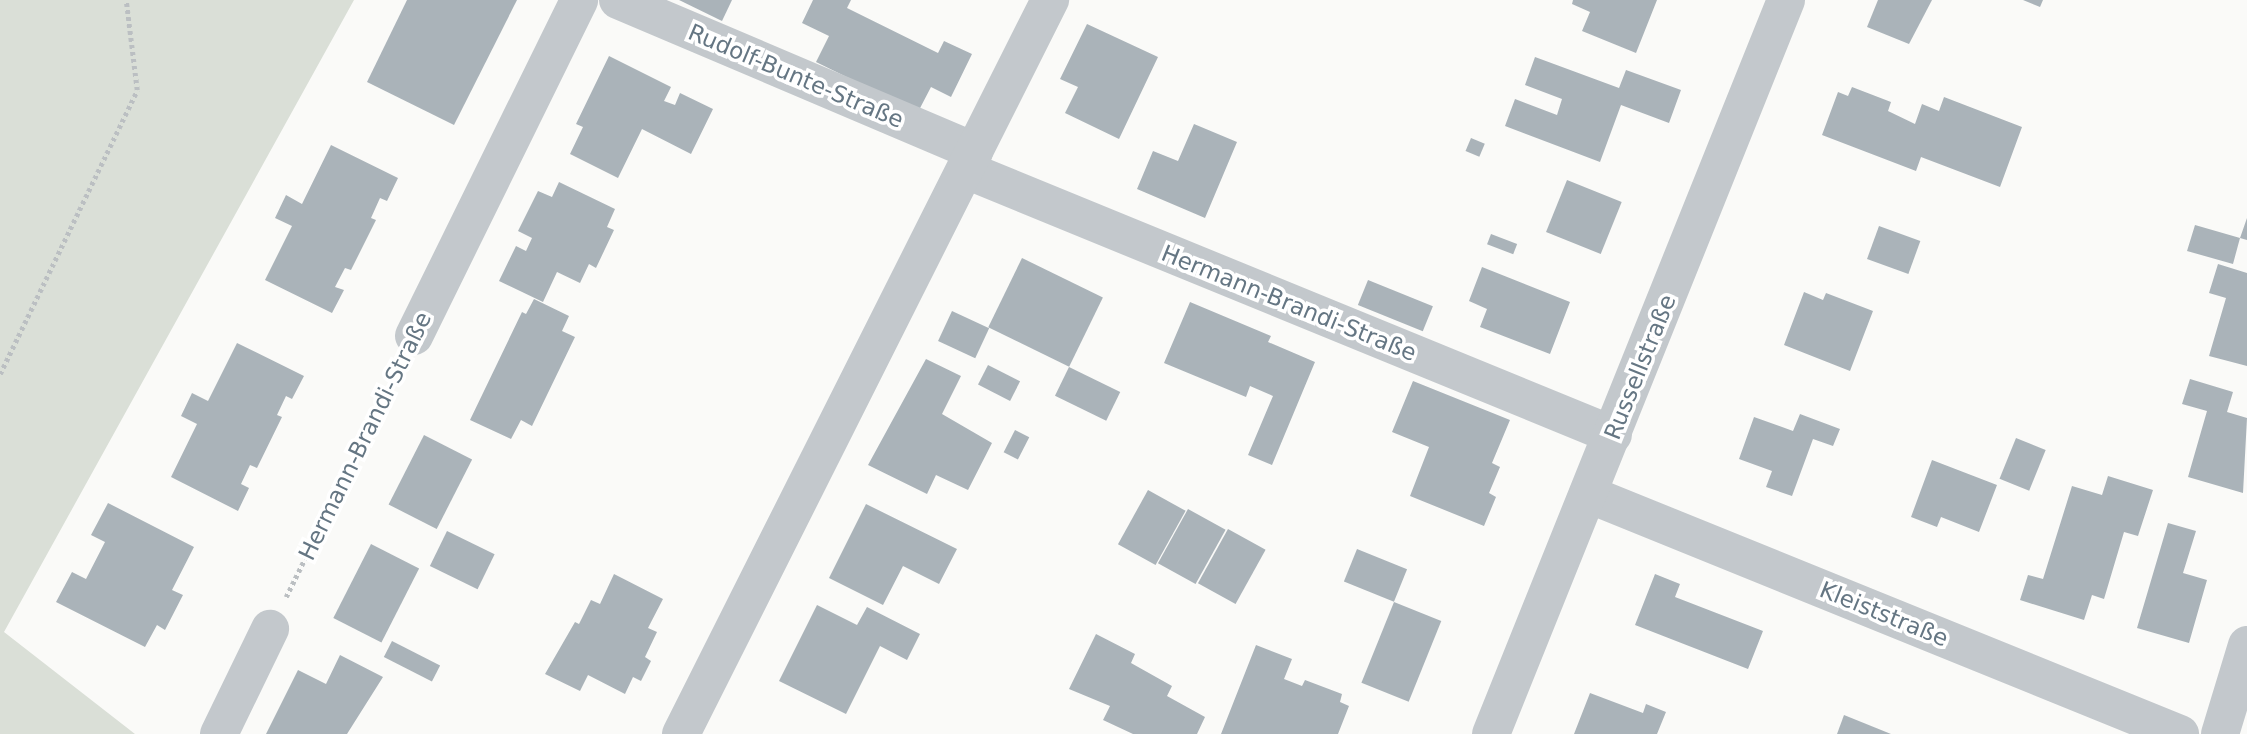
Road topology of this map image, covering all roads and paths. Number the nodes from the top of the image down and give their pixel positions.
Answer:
1 (127, 0) edge
2 (579, 0) edge
3 (618, 0) edge
4 (1050, 0) edge
5 (1786, 0) edge
6 (970, 161) junction
7 (414, 336) joint
8 (0, 374) edge
9 (1613, 435) junction
10 (1588, 494) junction
11 (270, 629) joint
12 (2247, 645) edge
13 (219, 734) edge
14 (681, 734) edge
15 (1491, 734) edge
16 (2180, 734) edge
17 (2220, 734) edge

1 - 8 path
2 - 7 street, Hermann-Brandi-Straße
3 - 6 street, Rudolf-Bunte-Straße
4 - 6 street
5 - 9 street, Russellstraße
6 - 9 street, Hermann-Brandi-Straße
6 - 14 street
7 - 11 path, Hermann-Brandi-Straße
9 - 10 street, Russellstraße
10 - 15 street, Russellstraße
10 - 16 street, Kleiststraße
11 - 13 street
12 - 17 street

